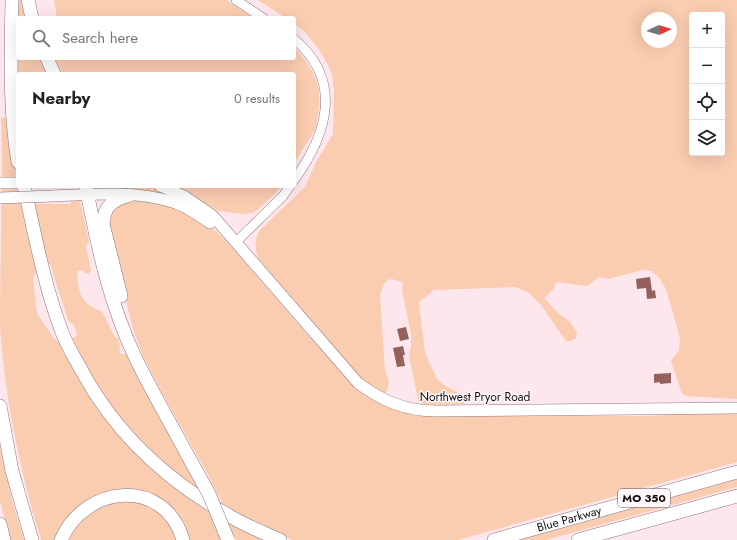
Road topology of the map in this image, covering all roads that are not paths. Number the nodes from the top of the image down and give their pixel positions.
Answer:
1 (12, 0) edge
2 (28, 0) edge
3 (236, 0) edge
4 (32, 16) edge
5 (260, 16) edge
6 (296, 41) edge
7 (48, 60) edge
8 (53, 72) edge
9 (16, 150) edge
10 (296, 177) edge
11 (0, 183) edge
12 (16, 183) edge
13 (24, 188) edge
14 (165, 188) edge
15 (289, 188) edge
16 (87, 191) edge
17 (130, 195) junction
18 (0, 198) edge
19 (236, 242) junction
20 (130, 343) junction
21 (0, 406) edge
22 (737, 408) edge
23 (737, 472) edge
24 (737, 496) edge
25 (0, 524) edge
26 (4, 540) edge
27 (32, 540) edge
28 (61, 540) edge
29 (183, 540) edge
30 (228, 540) edge
31 (280, 540) edge
32 (494, 540) edge
33 (578, 540) edge

1 - 9 highway
2 - 4 highway
3 - 5 street
6 - 10 street
7 - 8 highway
11 - 12 main road
13 - 31 highway
14 - 19 main road, Northwest Pryor Road
15 - 19 street
16 - 17 main road, Northwest Pryor Road
16 - 18 main road, Northwest Pryor Road, bridge
16 - 20 highway
17 - 19 main road, Northwest Pryor Road
17 - 20 highway
19 - 22 main road, Northwest Pryor Road
20 - 30 highway, bridge
21 - 27 highway
23 - 32 highway, Blue Parkway / MO 350
24 - 33 highway, Blue Parkway / MO 350
25 - 26 highway
28 - 29 highway

